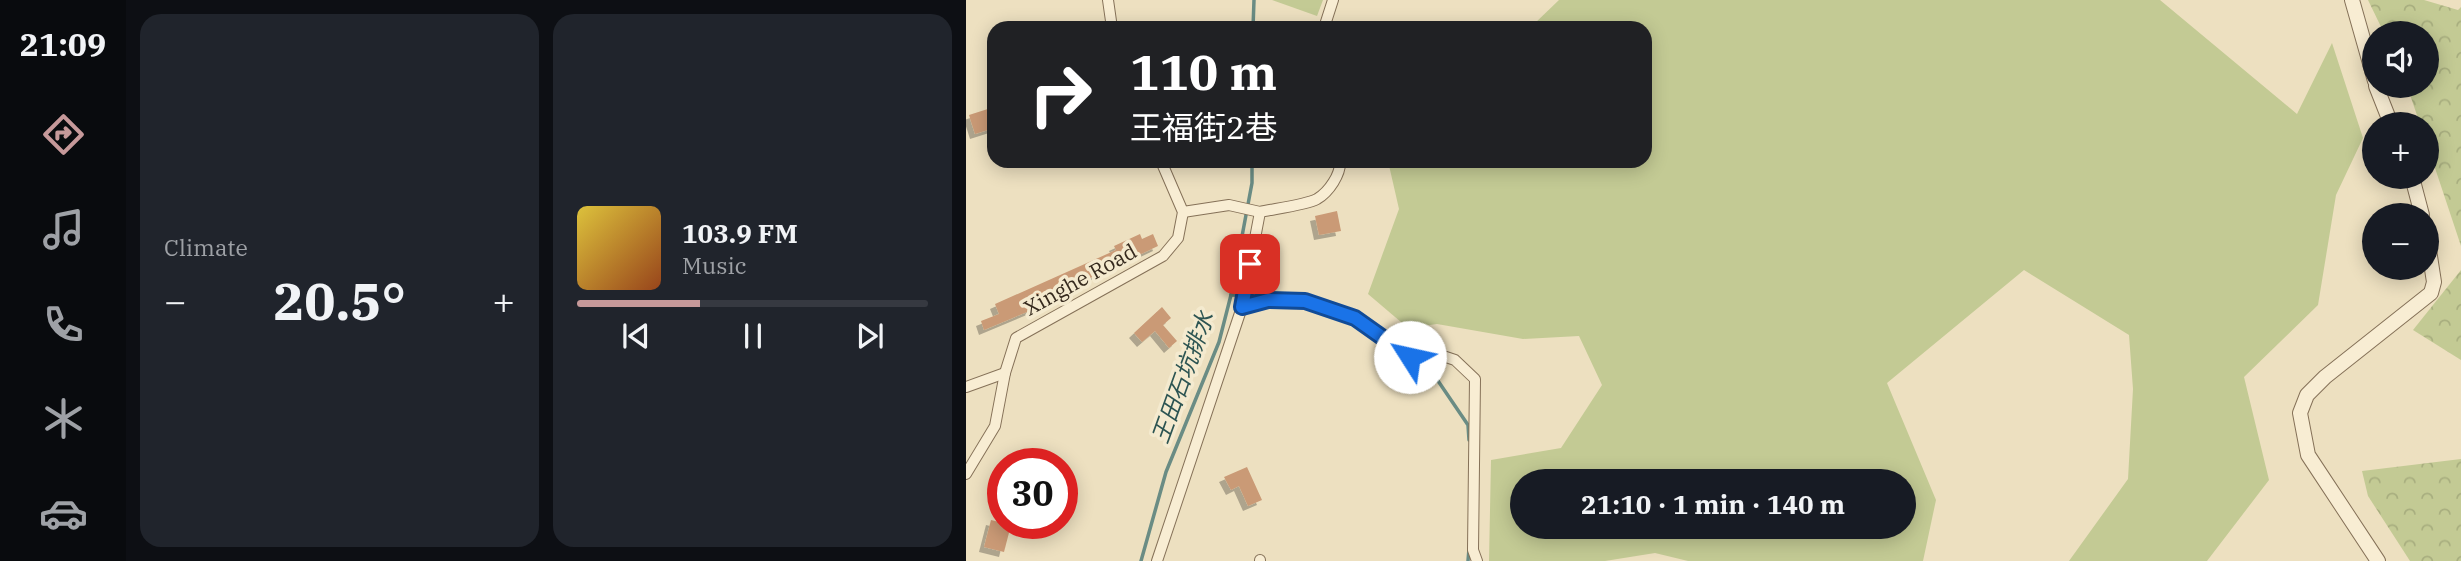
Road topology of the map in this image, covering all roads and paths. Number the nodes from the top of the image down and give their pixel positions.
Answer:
1 (1108, 0) edge
2 (1333, 0) edge
3 (2352, 0) edge
4 (1111, 21) edge
5 (1326, 21) edge
6 (2362, 37) edge
7 (1164, 168) edge
8 (1340, 168) edge
9 (1183, 212) junction
10 (1260, 212) junction
11 (2434, 280) edge
12 (1243, 299) junction
13 (1004, 373) junction
14 (966, 387) edge
15 (966, 474) edge
16 (1157, 561) edge
17 (1476, 561) edge
18 (2378, 561) edge

1 - 4 street
2 - 5 street
3 - 6 street
7 - 9 street
8 - 10 street
9 - 10 street
9 - 13 street, Xinghe Road
10 - 12 street
11 - 18 street
12 - 16 street
12 - 17 street
13 - 14 street
13 - 15 street, Xinghe Road

